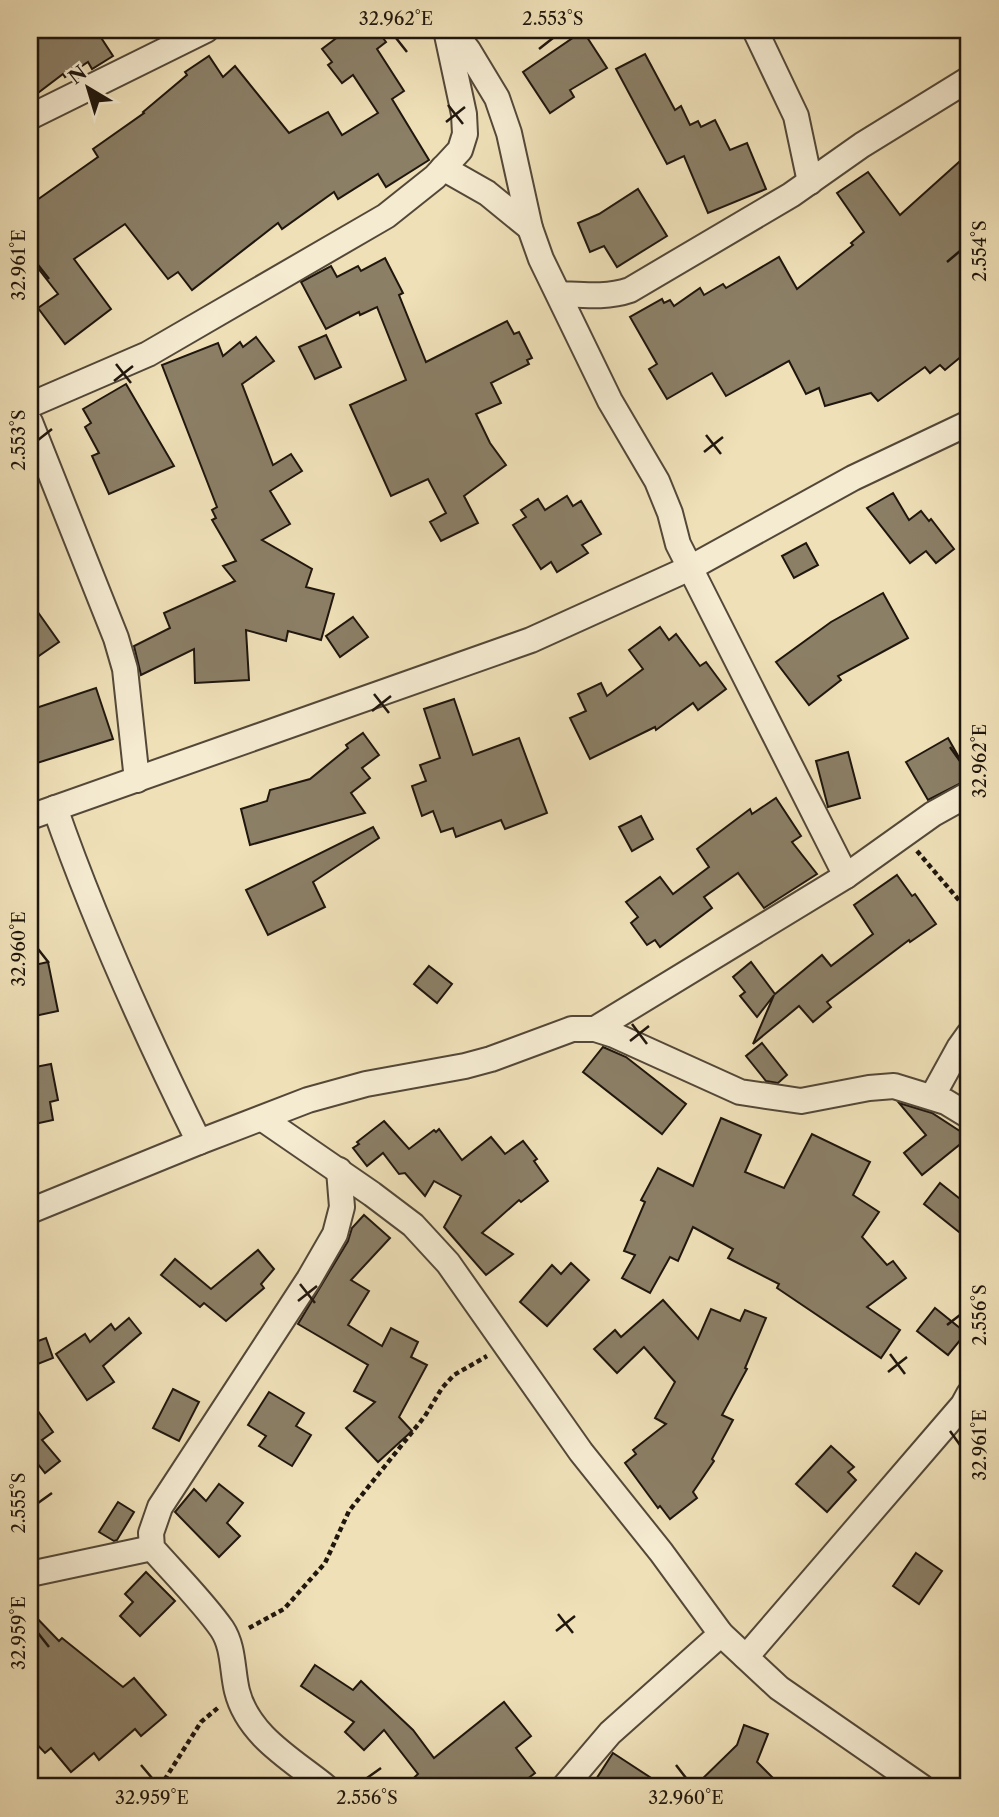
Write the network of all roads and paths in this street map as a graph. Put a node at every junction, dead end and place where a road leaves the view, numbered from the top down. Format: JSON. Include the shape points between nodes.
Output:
{"nodes":[{"id":1,"x":206,"y":30,"type":"edge"},
{"id":2,"x":446,"y":30,"type":"edge"},
{"id":3,"x":452,"y":30,"type":"edge"},
{"id":4,"x":755,"y":30,"type":"edge"},
{"id":5,"x":969,"y":79,"type":"edge"},
{"id":6,"x":30,"y":117,"type":"edge"},
{"id":7,"x":443,"y":168,"type":"junction"},
{"id":8,"x":810,"y":182,"type":"junction"},
{"id":9,"x":530,"y":228,"type":"junction"},
{"id":10,"x":559,"y":294,"type":"junction"},
{"id":11,"x":30,"y":405,"type":"edge"},
{"id":12,"x":30,"y":422,"type":"edge"},
{"id":13,"x":969,"y":423,"type":"edge"},
{"id":14,"x":690,"y":568,"type":"junction"},
{"id":15,"x":138,"y":780,"type":"junction"},
{"id":16,"x":969,"y":794,"type":"edge"},
{"id":17,"x":55,"y":808,"type":"junction"},
{"id":18,"x":30,"y":817,"type":"edge"},
{"id":19,"x":904,"y":835,"type":"junction"},
{"id":20,"x":846,"y":876,"type":"junction"},
{"id":21,"x":969,"y":912,"type":"edge"},
{"id":22,"x":595,"y":1029,"type":"junction"},
{"id":23,"x":969,"y":1034,"type":"edge"},
{"id":24,"x":932,"y":1097,"type":"junction"},
{"id":25,"x":969,"y":1116,"type":"edge"},
{"id":26,"x":262,"y":1119,"type":"junction"},
{"id":27,"x":199,"y":1142,"type":"junction"},
{"id":28,"x":339,"y":1170,"type":"junction"},
{"id":29,"x":30,"y":1211,"type":"edge"},
{"id":30,"x":506,"y":1345,"type":"junction"},
{"id":31,"x":969,"y":1394,"type":"edge"},
{"id":32,"x":152,"y":1548,"type":"junction"},
{"id":33,"x":30,"y":1574,"type":"edge"},
{"id":34,"x":721,"y":1634,"type":"junction"},
{"id":35,"x":226,"y":1638,"type":"junction"},
{"id":36,"x":746,"y":1657,"type":"junction"},
{"id":37,"x":237,"y":1693,"type":"junction"},
{"id":38,"x":918,"y":1786,"type":"edge"},
{"id":39,"x":160,"y":1787,"type":"edge"},
{"id":40,"x":326,"y":1787,"type":"edge"},
{"id":41,"x":564,"y":1787,"type":"edge"}],
"edges":[{"from":1,"to":6,"type":"street"},
{"from":2,"to":7,"type":"street","via":[[466,134],[460,150]]},
{"from":3,"to":9,"type":"street","via":[[498,98]]},
{"from":4,"to":8,"type":"street","via":[[796,116]]},
{"from":5,"to":8,"type":"street"},
{"from":7,"to":9,"type":"street","via":[[487,193]]},
{"from":7,"to":11,"type":"street","via":[[386,216],[149,354]]},
{"from":8,"to":10,"type":"street","via":[[630,290],[599,296]]},
{"from":9,"to":10,"type":"street"},
{"from":10,"to":14,"type":"street","via":[[610,401],[657,481]]},
{"from":12,"to":15,"type":"street","via":[[116,638],[125,669]]},
{"from":13,"to":14,"type":"street","via":[[853,478]]},
{"from":14,"to":15,"type":"street","via":[[531,640]]},
{"from":14,"to":20,"type":"street"},
{"from":15,"to":17,"type":"street"},
{"from":16,"to":19,"type":"street"},
{"from":17,"to":18,"type":"street"},
{"from":17,"to":27,"type":"street","via":[[82,886],[132,1003]]},
{"from":19,"to":20,"type":"street"},
{"from":19,"to":21,"type":"path"},
{"from":20,"to":22,"type":"street"},
{"from":22,"to":24,"type":"street","via":[[740,1092],[801,1101],[894,1086]]},
{"from":22,"to":26,"type":"street","via":[[572,1029],[465,1066],[366,1084]]},
{"from":23,"to":24,"type":"street"},
{"from":24,"to":25,"type":"street"},
{"from":26,"to":27,"type":"street"},
{"from":26,"to":28,"type":"street"},
{"from":27,"to":29,"type":"street"},
{"from":28,"to":30,"type":"street","via":[[413,1226],[447,1263]]},
{"from":28,"to":32,"type":"street","via":[[342,1208],[335,1234],[160,1507],[151,1533]]},
{"from":30,"to":34,"type":"street","via":[[581,1452]]},
{"from":30,"to":35,"type":"path","via":[[454,1375],[442,1388],[349,1511],[325,1563],[284,1609]]},
{"from":31,"to":36,"type":"street"},
{"from":32,"to":33,"type":"street"},
{"from":32,"to":35,"type":"street"},
{"from":34,"to":36,"type":"street"},
{"from":34,"to":41,"type":"street","via":[[610,1734]]},
{"from":35,"to":37,"type":"street"},
{"from":36,"to":38,"type":"street","via":[[779,1688]]},
{"from":37,"to":39,"type":"path","via":[[201,1722]]},
{"from":37,"to":40,"type":"street","via":[[270,1744]]}]}
